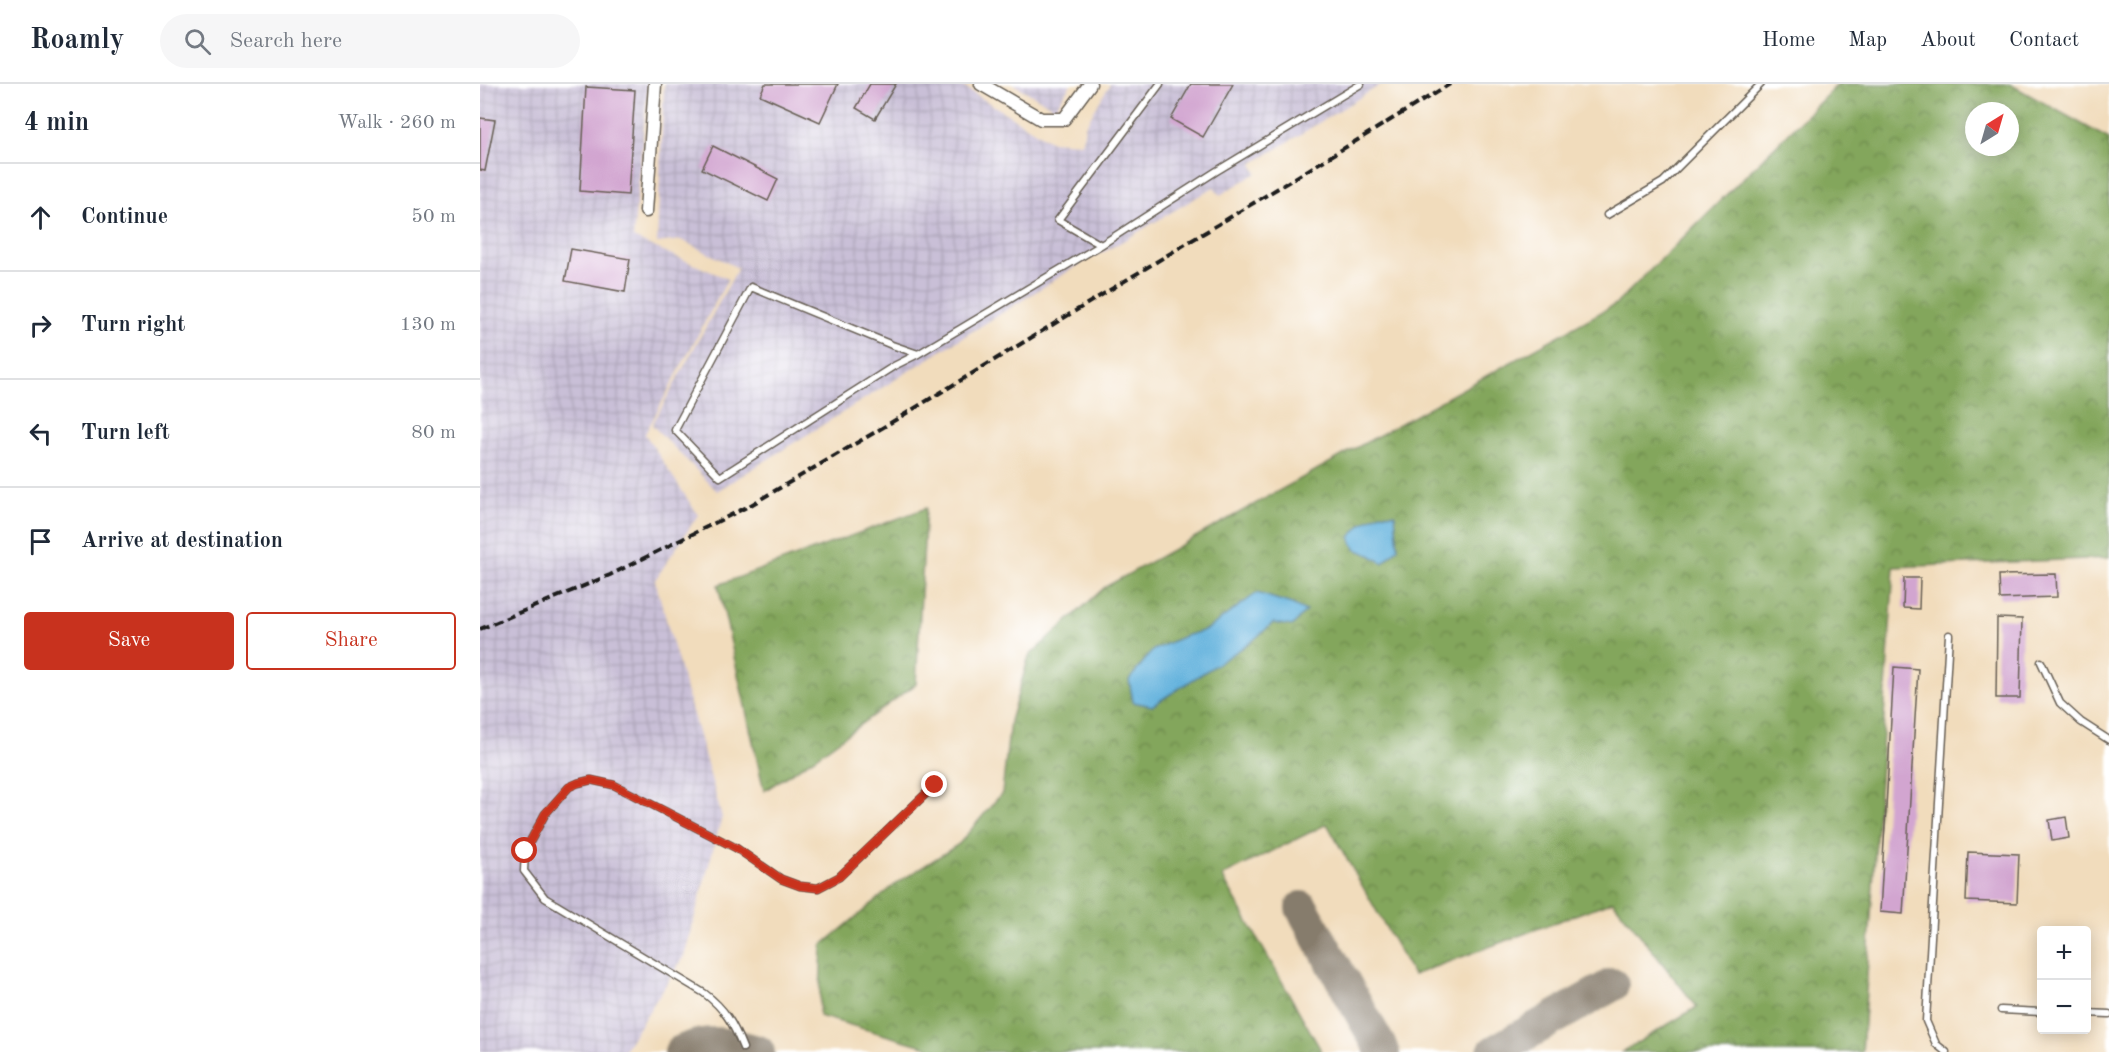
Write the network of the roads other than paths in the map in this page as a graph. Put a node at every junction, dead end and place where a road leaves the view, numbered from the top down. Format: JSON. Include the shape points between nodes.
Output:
{"nodes":[{"id":1,"x":656,"y":84,"type":"edge"},
{"id":2,"x":981,"y":84,"type":"edge"},
{"id":3,"x":1090,"y":84,"type":"edge"},
{"id":4,"x":1160,"y":84,"type":"edge"},
{"id":5,"x":1361,"y":84,"type":"edge"},
{"id":6,"x":1761,"y":84,"type":"edge"},
{"id":7,"x":646,"y":211,"type":"dead end"},
{"id":8,"x":1607,"y":215,"type":"dead end"},
{"id":9,"x":1101,"y":245,"type":"junction"},
{"id":10,"x":918,"y":354,"type":"junction"},
{"id":11,"x":1949,"y":635,"type":"dead end"},
{"id":12,"x":2041,"y":662,"type":"dead end"},
{"id":13,"x":2109,"y":740,"type":"edge"},
{"id":14,"x":935,"y":785,"type":"dead end"},
{"id":15,"x":2001,"y":1010,"type":"dead end"},
{"id":16,"x":2037,"y":1012,"type":"edge"},
{"id":17,"x":2091,"y":1013,"type":"edge"},
{"id":18,"x":2109,"y":1014,"type":"edge"},
{"id":19,"x":743,"y":1048,"type":"dead end"},
{"id":20,"x":1946,"y":1052,"type":"edge"}],
"edges":[{"from":1,"to":7,"type":"street"},
{"from":2,"to":3,"type":"street","via":[[1041,119],[1064,119]]},
{"from":4,"to":9,"type":"lane","via":[[1058,220]]},
{"from":5,"to":9,"type":"lane"},
{"from":6,"to":8,"type":"lane","via":[[1663,182]]},
{"from":9,"to":10,"type":"lane"},
{"from":10,"to":10,"type":"lane","via":[[720,477],[675,430],[751,287]]},
{"from":11,"to":20,"type":"lane","via":[[1926,1021],[1936,1044]]},
{"from":12,"to":13,"type":"lane","via":[[2060,703]]},
{"from":14,"to":19,"type":"lane","via":[[839,877],[818,888],[781,879],[736,848],[614,785],[591,780],[578,783],[569,787],[545,814],[525,851],[524,871],[545,898],[719,1005]]},
{"from":15,"to":16,"type":"lane"},
{"from":17,"to":18,"type":"lane"}]}
